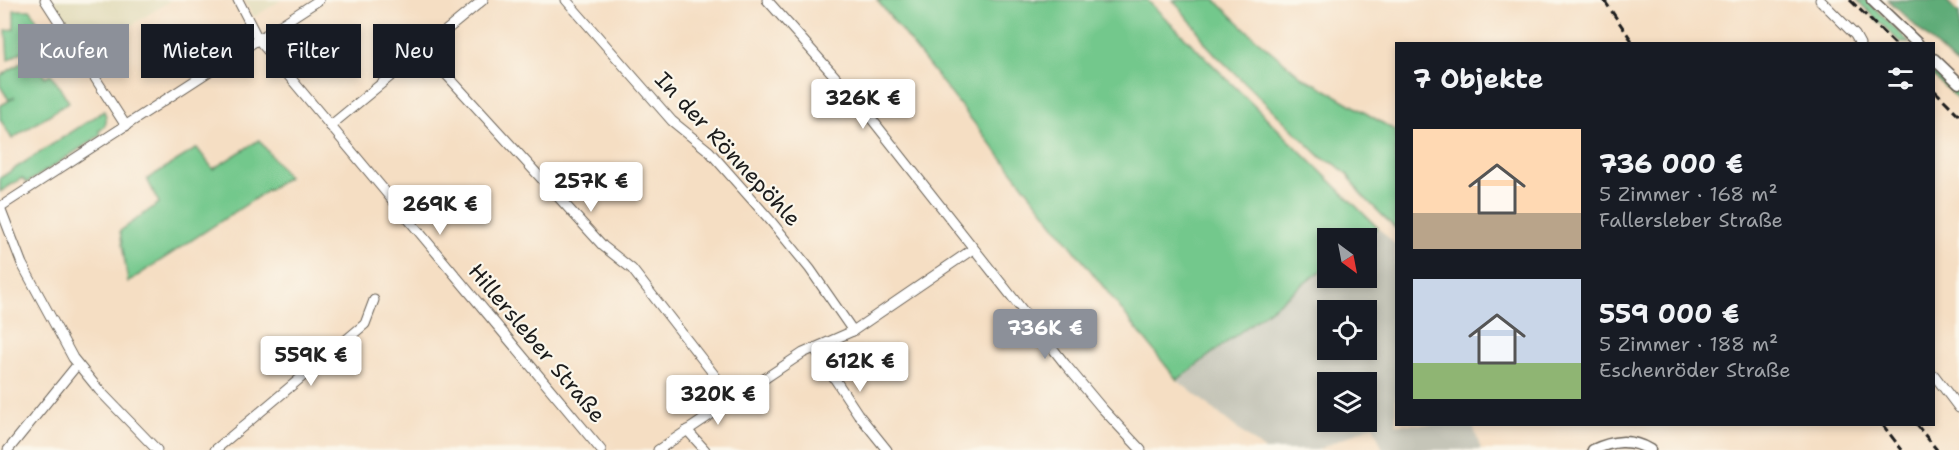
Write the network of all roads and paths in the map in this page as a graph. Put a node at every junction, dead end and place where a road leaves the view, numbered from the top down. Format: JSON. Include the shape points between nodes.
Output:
{"nodes":[{"id":1,"x":45,"y":0,"type":"edge"},
{"id":2,"x":238,"y":0,"type":"edge"},
{"id":3,"x":319,"y":0,"type":"edge"},
{"id":4,"x":483,"y":0,"type":"edge"},
{"id":5,"x":566,"y":0,"type":"edge"},
{"id":6,"x":766,"y":0,"type":"edge"},
{"id":7,"x":1820,"y":0,"type":"edge"},
{"id":8,"x":1872,"y":0,"type":"edge"},
{"id":9,"x":454,"y":24,"type":"edge"},
{"id":10,"x":258,"y":39,"type":"junction"},
{"id":11,"x":1859,"y":42,"type":"edge"},
{"id":12,"x":1916,"y":42,"type":"edge"},
{"id":13,"x":1935,"y":60,"type":"edge"},
{"id":14,"x":388,"y":78,"type":"edge"},
{"id":15,"x":449,"y":78,"type":"edge"},
{"id":16,"x":1959,"y":83,"type":"edge"},
{"id":17,"x":126,"y":126,"type":"junction"},
{"id":18,"x":330,"y":126,"type":"junction"},
{"id":19,"x":0,"y":207,"type":"edge"},
{"id":20,"x":973,"y":249,"type":"junction"},
{"id":21,"x":374,"y":300,"type":"dead end"},
{"id":22,"x":854,"y":331,"type":"junction"},
{"id":23,"x":814,"y":349,"type":"junction"},
{"id":24,"x":77,"y":365,"type":"junction"},
{"id":25,"x":1935,"y":376,"type":"edge"},
{"id":26,"x":733,"y":399,"type":"junction"},
{"id":27,"x":1959,"y":408,"type":"edge"},
{"id":28,"x":687,"y":430,"type":"junction"},
{"id":29,"x":8,"y":450,"type":"edge"},
{"id":30,"x":157,"y":450,"type":"edge"},
{"id":31,"x":215,"y":450,"type":"edge"},
{"id":32,"x":601,"y":450,"type":"edge"},
{"id":33,"x":658,"y":450,"type":"edge"},
{"id":34,"x":705,"y":450,"type":"edge"},
{"id":35,"x":887,"y":450,"type":"edge"},
{"id":36,"x":1141,"y":450,"type":"edge"},
{"id":37,"x":1593,"y":450,"type":"edge"},
{"id":38,"x":1650,"y":450,"type":"edge"}],
"edges":[{"from":1,"to":17,"type":"street"},
{"from":2,"to":10,"type":"street","name":"Hillersleber Straße"},
{"from":3,"to":10,"type":"street"},
{"from":4,"to":9,"type":"street"},
{"from":5,"to":22,"type":"street","name":"In der Rönnepöhle","via":[[672,121],[709,151],[770,220]]},
{"from":6,"to":20,"type":"street","via":[[862,108]]},
{"from":7,"to":11,"type":"street"},
{"from":8,"to":12,"type":"street"},
{"from":10,"to":17,"type":"street"},
{"from":10,"to":18,"type":"street","name":"Hillersleber Straße"},
{"from":13,"to":16,"type":"street"},
{"from":14,"to":18,"type":"street"},
{"from":15,"to":26,"type":"street","via":[[603,246],[632,269]]},
{"from":17,"to":19,"type":"street"},
{"from":18,"to":32,"type":"street","name":"Hillersleber Straße"},
{"from":19,"to":24,"type":"street","via":[[29,278]]},
{"from":20,"to":22,"type":"street"},
{"from":20,"to":36,"type":"street","via":[[1065,364]]},
{"from":21,"to":31,"type":"street","via":[[365,324]]},
{"from":22,"to":23,"type":"street"},
{"from":23,"to":26,"type":"street"},
{"from":23,"to":35,"type":"street"},
{"from":24,"to":29,"type":"street"},
{"from":24,"to":30,"type":"street"},
{"from":25,"to":27,"type":"street"},
{"from":26,"to":28,"type":"street"},
{"from":28,"to":33,"type":"street"},
{"from":28,"to":34,"type":"street"},
{"from":37,"to":38,"type":"street","via":[[1609,443],[1626,442]]}]}
